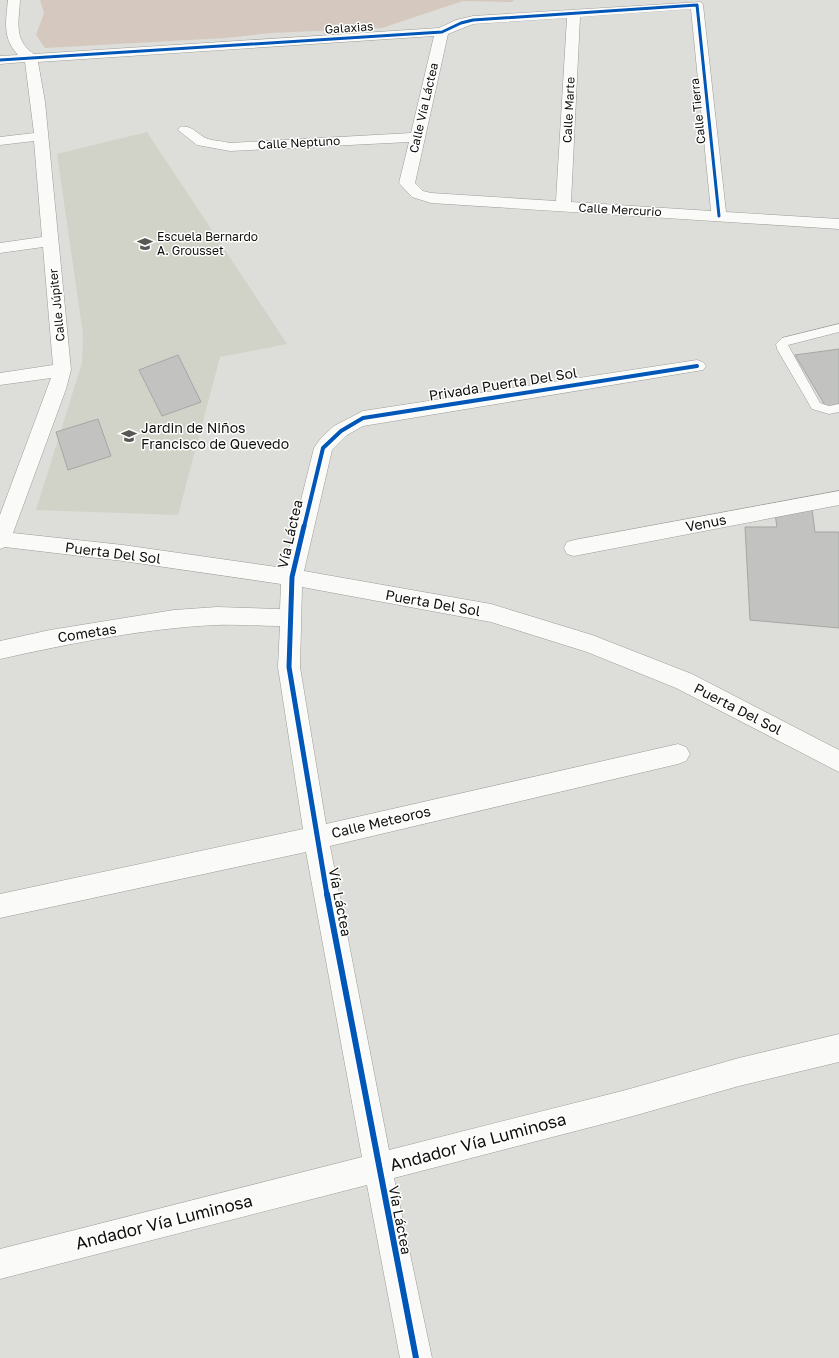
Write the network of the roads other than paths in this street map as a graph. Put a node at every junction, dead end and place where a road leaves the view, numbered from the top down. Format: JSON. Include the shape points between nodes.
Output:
{"nodes":[{"id":1,"x":14,"y":0,"type":"edge"},
{"id":2,"x":696,"y":5,"type":"joint"},
{"id":3,"x":574,"y":13,"type":"junction"},
{"id":4,"x":442,"y":32,"type":"junction"},
{"id":5,"x":31,"y":58,"type":"junction"},
{"id":6,"x":0,"y":60,"type":"edge"},
{"id":7,"x":185,"y":130,"type":"dead end"},
{"id":8,"x":41,"y":136,"type":"junction"},
{"id":9,"x":418,"y":137,"type":"junction"},
{"id":10,"x":0,"y":141,"type":"edge"},
{"id":11,"x":407,"y":183,"type":"joint"},
{"id":12,"x":563,"y":207,"type":"junction"},
{"id":13,"x":719,"y":216,"type":"junction"},
{"id":14,"x":839,"y":224,"type":"edge"},
{"id":15,"x":50,"y":241,"type":"junction"},
{"id":16,"x":0,"y":248,"type":"edge"},
{"id":17,"x":839,"y":328,"type":"edge"},
{"id":18,"x":697,"y":366,"type":"dead end"},
{"id":19,"x":62,"y":370,"type":"junction"},
{"id":20,"x":0,"y":379,"type":"edge"},
{"id":21,"x":839,"y":408,"type":"edge"},
{"id":22,"x":323,"y":448,"type":"joint"},
{"id":23,"x":839,"y":498,"type":"edge"},
{"id":24,"x":0,"y":540,"type":"edge"},
{"id":25,"x":574,"y":548,"type":"dead end"},
{"id":26,"x":292,"y":577,"type":"junction"},
{"id":27,"x":291,"y":618,"type":"junction"},
{"id":28,"x":0,"y":650,"type":"edge"},
{"id":29,"x":678,"y":754,"type":"dead end"},
{"id":30,"x":839,"y":762,"type":"edge"},
{"id":31,"x":316,"y":838,"type":"junction"},
{"id":32,"x":0,"y":906,"type":"edge"},
{"id":33,"x":839,"y":1048,"type":"edge"},
{"id":34,"x":378,"y":1168,"type":"junction"},
{"id":35,"x":0,"y":1264,"type":"edge"},
{"id":36,"x":416,"y":1358,"type":"edge"}],
"edges":[{"from":1,"to":5,"type":"street","via":[[14,44],[20,52]]},
{"from":2,"to":3,"type":"street","name":"Galaxias"},
{"from":2,"to":13,"type":"street","name":"Calle Tierra"},
{"from":3,"to":4,"type":"street","name":"Galaxias","via":[[473,20]]},
{"from":3,"to":12,"type":"street","name":"Calle Marte"},
{"from":4,"to":5,"type":"street","name":"Galaxias"},
{"from":4,"to":9,"type":"street","name":"Calle Vía Láctea"},
{"from":5,"to":6,"type":"street","name":"Galaxias"},
{"from":5,"to":8,"type":"street","name":"Calle Júpiter"},
{"from":7,"to":9,"type":"street","name":"Calle Neptuno","via":[[202,142],[230,147]]},
{"from":8,"to":10,"type":"street"},
{"from":8,"to":15,"type":"street","name":"Calle Júpiter"},
{"from":9,"to":11,"type":"street","name":"Calle Vía Láctea"},
{"from":11,"to":12,"type":"street","name":"Calle Mercurio","via":[[414,193],[431,198]]},
{"from":12,"to":13,"type":"street","name":"Calle Mercurio"},
{"from":13,"to":14,"type":"street","name":"Calle Mercurio"},
{"from":15,"to":16,"type":"street"},
{"from":15,"to":19,"type":"street","name":"Calle Júpiter"},
{"from":17,"to":21,"type":"lane","via":[[782,344],[816,406],[829,410]]},
{"from":18,"to":22,"type":"street","name":"Privada Puerta Del Sol","via":[[363,418],[332,436]]},
{"from":19,"to":20,"type":"street"},
{"from":19,"to":24,"type":"street","name":"Calle Júpiter"},
{"from":22,"to":26,"type":"street","name":"Vía Láctea"},
{"from":23,"to":25,"type":"street","name":"Venus"},
{"from":24,"to":26,"type":"street","name":"Puerta Del Sol","via":[[123,553]]},
{"from":26,"to":27,"type":"street","name":"Vía Láctea"},
{"from":26,"to":30,"type":"street","name":"Puerta Del Sol","via":[[491,613],[592,644],[684,681]]},
{"from":27,"to":28,"type":"street","name":"Cometas","via":[[217,616],[174,619],[50,639]]},
{"from":27,"to":31,"type":"street","name":"Vía Láctea","via":[[289,667]]},
{"from":29,"to":31,"type":"street","name":"Calle Meteoros"},
{"from":31,"to":32,"type":"street","name":"Calle Meteoros"},
{"from":31,"to":34,"type":"street","name":"Vía Láctea"},
{"from":33,"to":34,"type":"street","name":"Andador Vía Luminosa"},
{"from":34,"to":35,"type":"street","name":"Andador Vía Luminosa"},
{"from":34,"to":36,"type":"street","name":"Vía Láctea"}]}
